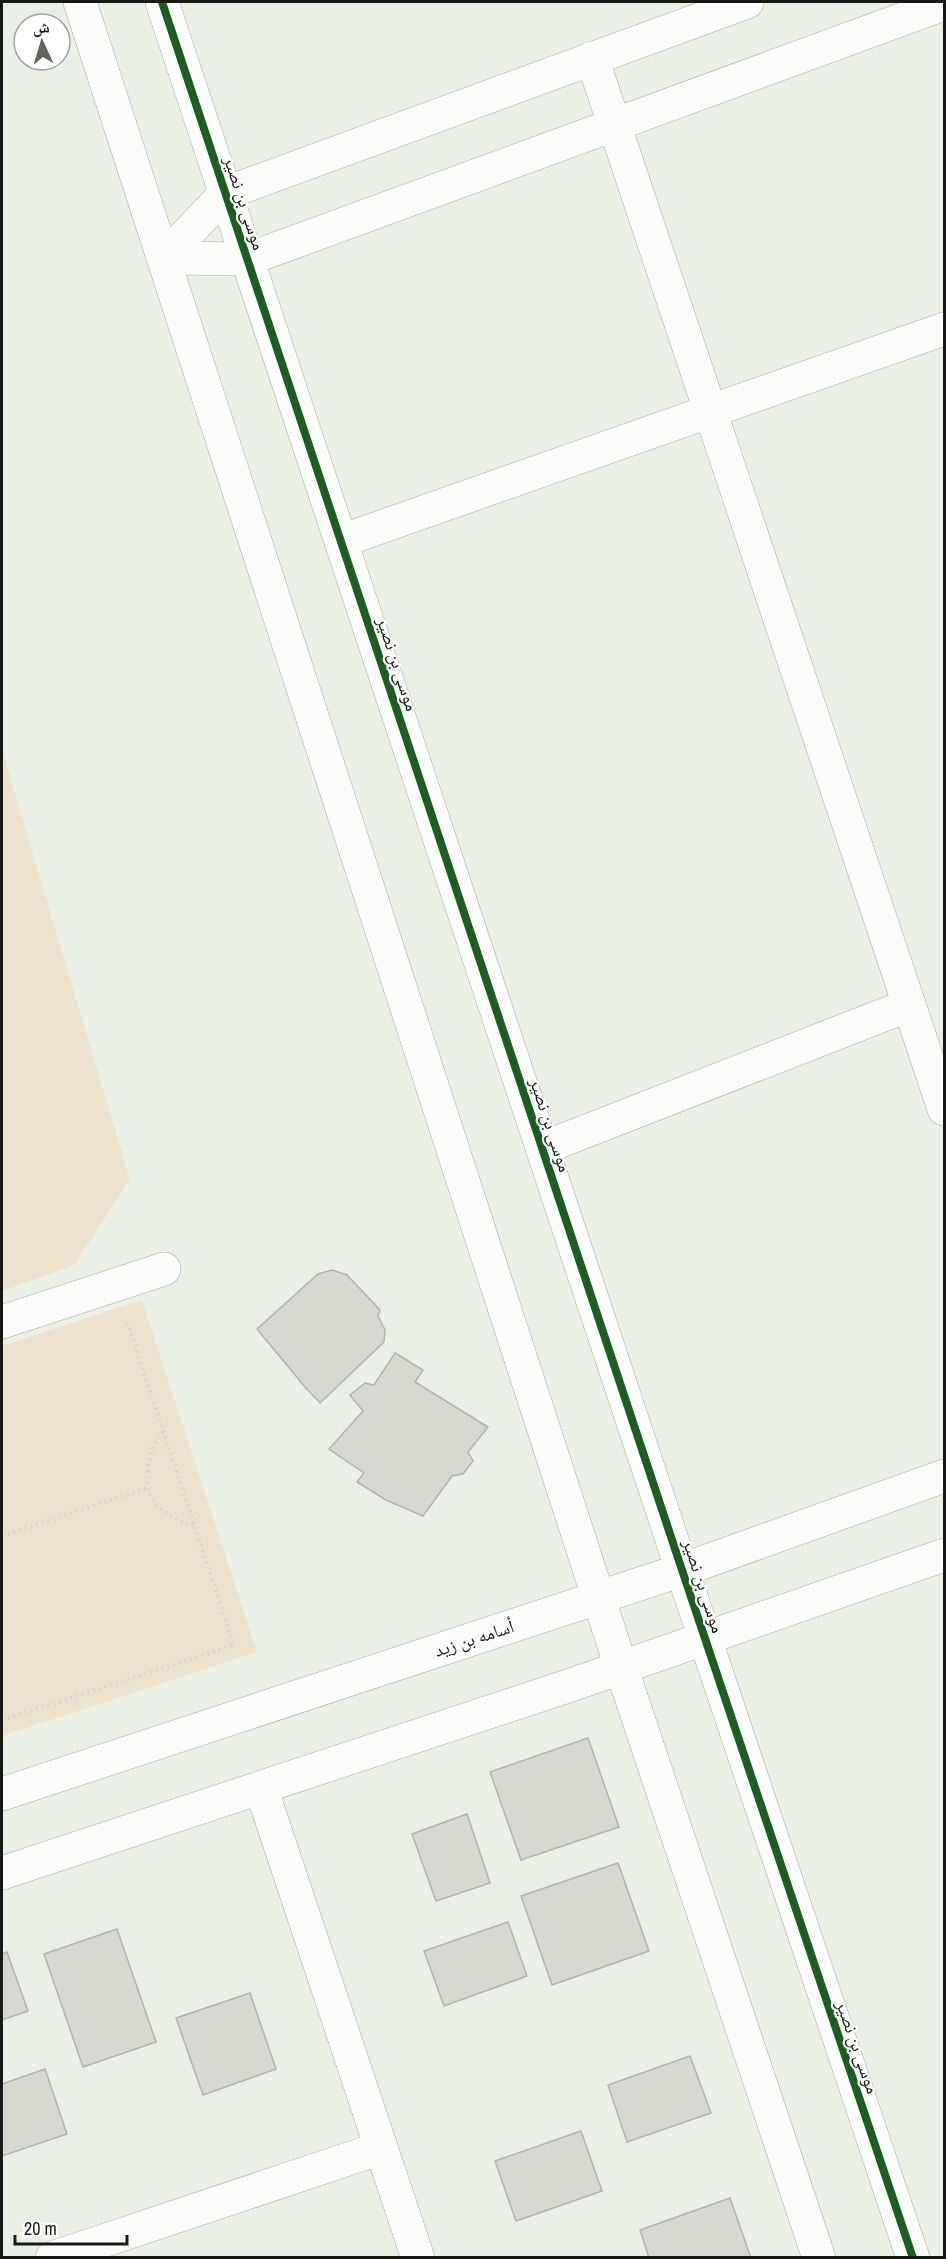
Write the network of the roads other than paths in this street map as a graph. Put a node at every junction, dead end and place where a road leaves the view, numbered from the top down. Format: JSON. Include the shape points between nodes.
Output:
{"nodes":[{"id":1,"x":80,"y":2,"type":"edge"},
{"id":2,"x":162,"y":2,"type":"edge"},
{"id":3,"x":747,"y":2,"type":"edge"},
{"id":4,"x":945,"y":4,"type":"edge"},
{"id":5,"x":592,"y":58,"type":"junction"},
{"id":6,"x":614,"y":125,"type":"junction"},
{"id":7,"x":226,"y":193,"type":"junction"},
{"id":8,"x":164,"y":258,"type":"junction"},
{"id":9,"x":248,"y":259,"type":"junction"},
{"id":10,"x":945,"y":329,"type":"edge"},
{"id":11,"x":710,"y":411,"type":"junction"},
{"id":12,"x":341,"y":541,"type":"junction"},
{"id":13,"x":909,"y":1005,"type":"junction"},
{"id":14,"x":936,"y":1054,"type":"edge"},
{"id":15,"x":945,"y":1109,"type":"edge"},
{"id":16,"x":543,"y":1148,"type":"junction"},
{"id":17,"x":164,"y":1269,"type":"dead end"},
{"id":18,"x":2,"y":1322,"type":"edge"},
{"id":19,"x":945,"y":1476,"type":"edge"},
{"id":20,"x":945,"y":1555,"type":"edge"},
{"id":21,"x":682,"y":1570,"type":"junction"},
{"id":22,"x":599,"y":1597,"type":"junction"},
{"id":23,"x":705,"y":1638,"type":"junction"},
{"id":24,"x":621,"y":1667,"type":"junction"},
{"id":25,"x":261,"y":1788,"type":"junction"},
{"id":26,"x":2,"y":1794,"type":"edge"},
{"id":27,"x":2,"y":1873,"type":"edge"},
{"id":28,"x":381,"y":2148,"type":"junction"},
{"id":29,"x":52,"y":2258,"type":"edge"},
{"id":30,"x":418,"y":2258,"type":"edge"},
{"id":31,"x":819,"y":2258,"type":"edge"},
{"id":32,"x":913,"y":2258,"type":"edge"}],
"edges":[{"from":1,"to":8,"type":"street"},
{"from":2,"to":7,"type":"street","name":"موسى بن نصير"},
{"from":3,"to":5,"type":"street"},
{"from":4,"to":6,"type":"street"},
{"from":5,"to":6,"type":"street"},
{"from":5,"to":7,"type":"street"},
{"from":6,"to":9,"type":"street"},
{"from":6,"to":11,"type":"street"},
{"from":7,"to":8,"type":"street"},
{"from":7,"to":9,"type":"street","name":"موسى بن نصير"},
{"from":8,"to":9,"type":"street"},
{"from":8,"to":22,"type":"street"},
{"from":9,"to":12,"type":"street","name":"موسى بن نصير"},
{"from":10,"to":11,"type":"street"},
{"from":11,"to":12,"type":"street"},
{"from":11,"to":13,"type":"street"},
{"from":12,"to":16,"type":"street","name":"موسى بن نصير"},
{"from":13,"to":14,"type":"street"},
{"from":13,"to":16,"type":"street"},
{"from":14,"to":15,"type":"street"},
{"from":16,"to":21,"type":"street","name":"موسى بن نصير"},
{"from":17,"to":18,"type":"street"},
{"from":19,"to":21,"type":"street","name":"أسامه بن زيد"},
{"from":20,"to":23,"type":"street"},
{"from":21,"to":22,"type":"street","name":"أسامه بن زيد"},
{"from":21,"to":23,"type":"street","name":"موسى بن نصير"},
{"from":22,"to":24,"type":"street"},
{"from":22,"to":26,"type":"street","name":"أسامه بن زيد"},
{"from":23,"to":24,"type":"street"},
{"from":23,"to":32,"type":"street","name":"موسى بن نصير"},
{"from":24,"to":25,"type":"street"},
{"from":24,"to":31,"type":"street"},
{"from":25,"to":27,"type":"street"},
{"from":25,"to":28,"type":"street"},
{"from":28,"to":29,"type":"street"},
{"from":28,"to":30,"type":"street"}]}
